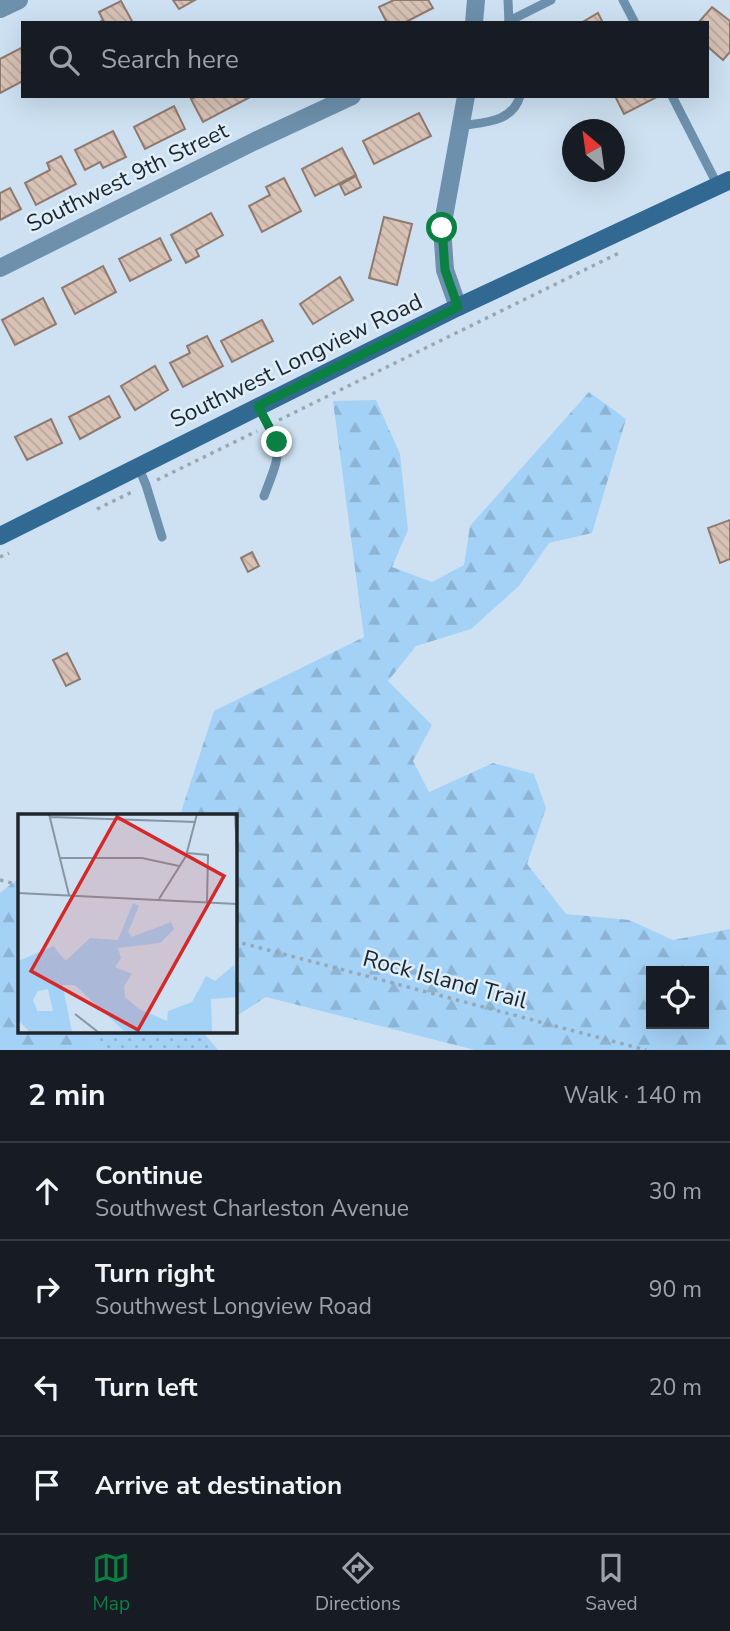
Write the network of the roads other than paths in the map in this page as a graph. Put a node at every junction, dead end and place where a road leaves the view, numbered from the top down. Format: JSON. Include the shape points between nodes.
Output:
{"nodes":[{"id":1,"x":19,"y":0,"type":"edge"},
{"id":2,"x":476,"y":0,"type":"edge"},
{"id":3,"x":508,"y":0,"type":"edge"},
{"id":4,"x":551,"y":0,"type":"edge"},
{"id":5,"x":623,"y":0,"type":"edge"},
{"id":6,"x":0,"y":9,"type":"edge"},
{"id":7,"x":474,"y":21,"type":"edge"},
{"id":8,"x":509,"y":21,"type":"edge"},
{"id":9,"x":511,"y":21,"type":"edge"},
{"id":10,"x":634,"y":21,"type":"edge"},
{"id":11,"x":348,"y":98,"type":"edge"},
{"id":12,"x":466,"y":98,"type":"edge"},
{"id":13,"x":519,"y":98,"type":"edge"},
{"id":14,"x":673,"y":98,"type":"edge"},
{"id":15,"x":460,"y":126,"type":"junction"},
{"id":16,"x":724,"y":183,"type":"edge"},
{"id":17,"x":0,"y":268,"type":"edge"},
{"id":18,"x":458,"y":307,"type":"junction"},
{"id":19,"x":258,"y":406,"type":"junction"},
{"id":20,"x":138,"y":466,"type":"junction"},
{"id":21,"x":264,"y":496,"type":"dead end"},
{"id":22,"x":0,"y":536,"type":"edge"},
{"id":23,"x":162,"y":537,"type":"dead end"}],
"edges":[{"from":1,"to":6,"type":"street"},
{"from":2,"to":7,"type":"street"},
{"from":3,"to":8,"type":"lane"},
{"from":4,"to":9,"type":"lane"},
{"from":5,"to":10,"type":"lane"},
{"from":11,"to":17,"type":"street","name":"Southwest 9th Street"},
{"from":12,"to":15,"type":"street"},
{"from":13,"to":15,"type":"lane","via":[[509,115]]},
{"from":14,"to":16,"type":"lane"},
{"from":15,"to":18,"type":"street","via":[[442,228],[445,270]]},
{"from":16,"to":18,"type":"street","name":"Southwest Longview Road"},
{"from":18,"to":19,"type":"street","name":"Southwest Longview Road"},
{"from":19,"to":20,"type":"street","name":"Southwest Longview Road"},
{"from":19,"to":21,"type":"lane","via":[[277,442],[279,456]]},
{"from":20,"to":22,"type":"street","name":"Southwest Longview Road"},
{"from":20,"to":23,"type":"lane"}]}
